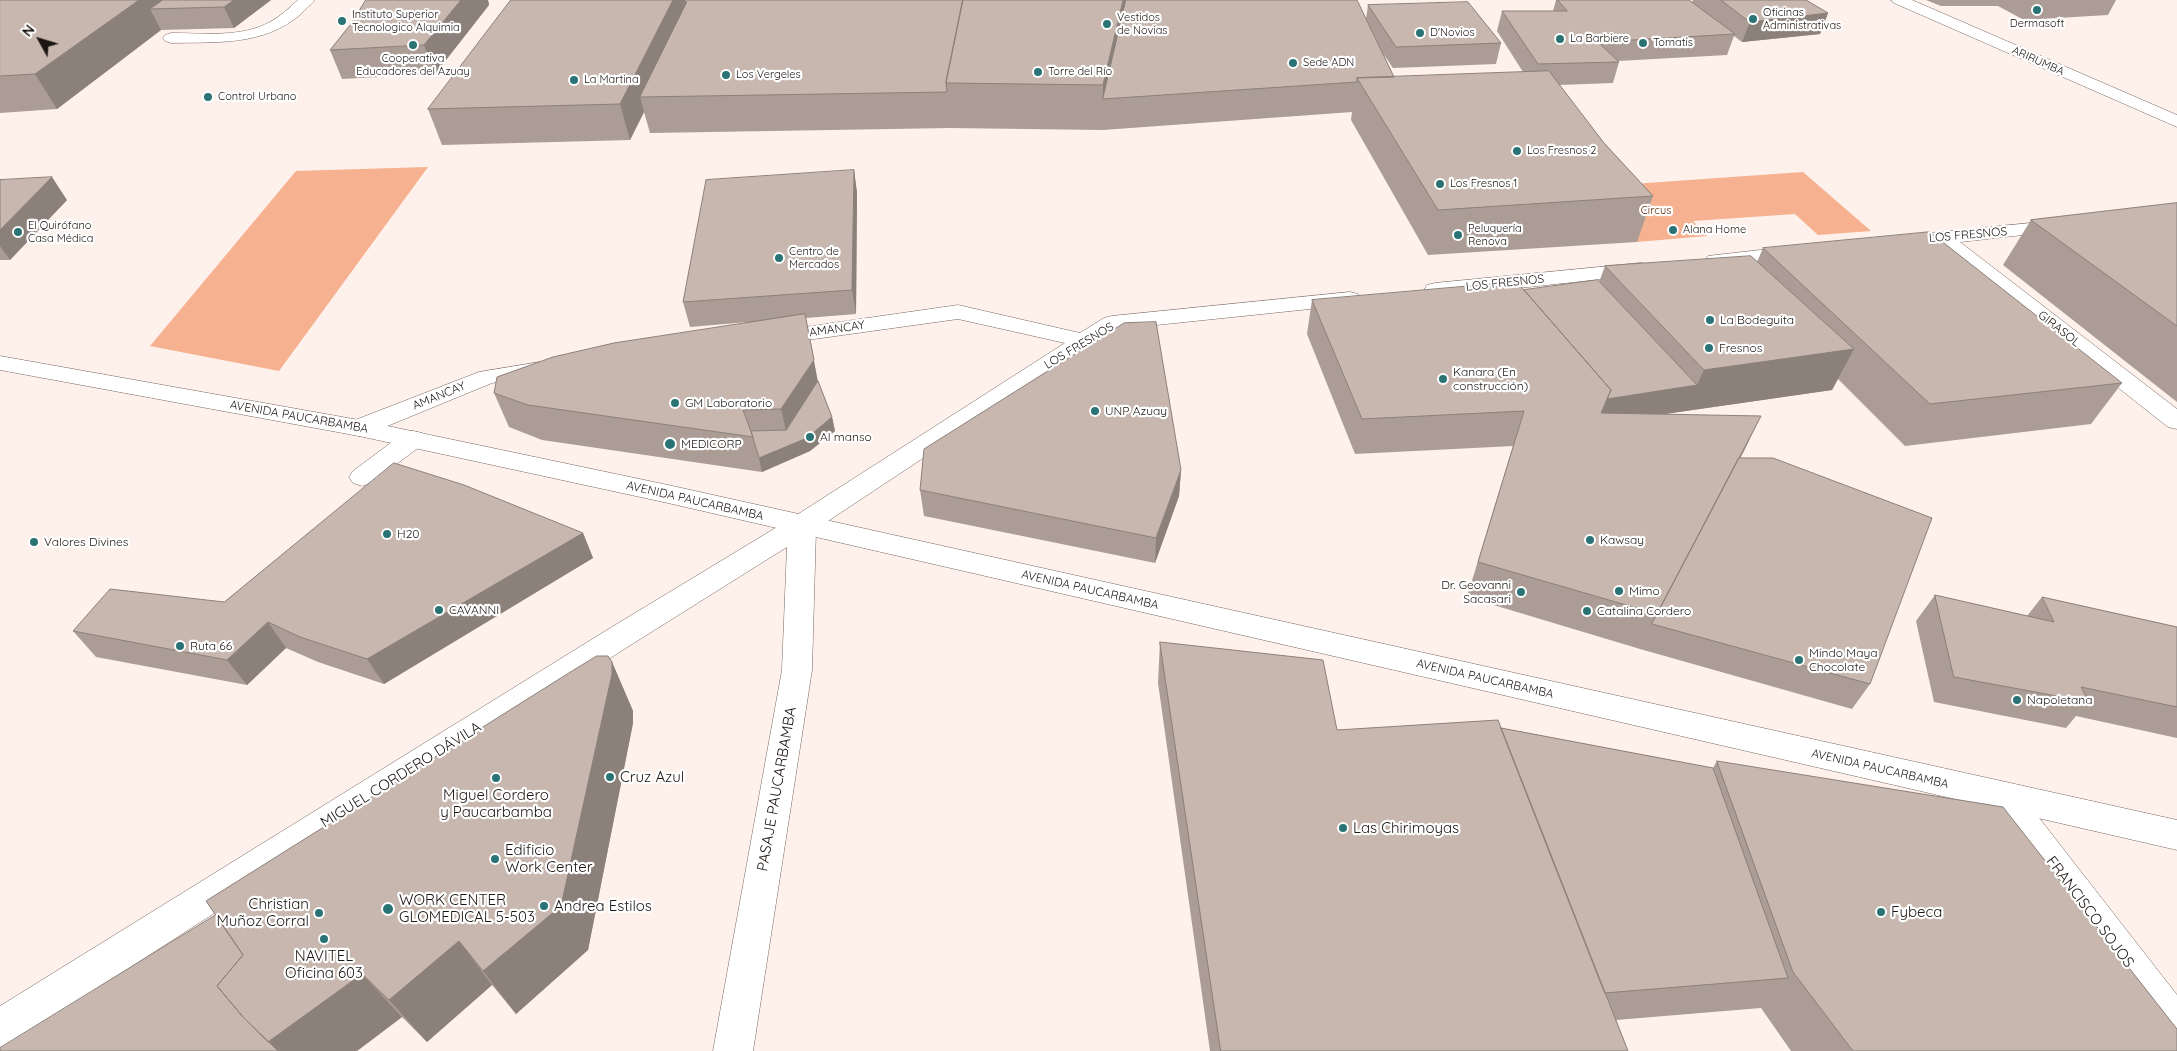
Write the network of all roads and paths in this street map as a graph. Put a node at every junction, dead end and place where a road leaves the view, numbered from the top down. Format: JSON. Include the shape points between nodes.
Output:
{"nodes":[{"id":1,"x":308,"y":0,"type":"edge"},
{"id":2,"x":1899,"y":0,"type":"edge"},
{"id":3,"x":171,"y":38,"type":"dead end"},
{"id":4,"x":2177,"y":122,"type":"edge"},
{"id":5,"x":2078,"y":225,"type":"edge"},
{"id":6,"x":1940,"y":238,"type":"junction"},
{"id":7,"x":1881,"y":244,"type":"edge"},
{"id":8,"x":1822,"y":250,"type":"edge"},
{"id":9,"x":1694,"y":263,"type":"edge"},
{"id":10,"x":1664,"y":266,"type":"edge"},
{"id":11,"x":1418,"y":292,"type":"edge"},
{"id":12,"x":1369,"y":297,"type":"edge"},
{"id":13,"x":752,"y":340,"type":"edge"},
{"id":14,"x":1084,"y":341,"type":"junction"},
{"id":15,"x":0,"y":363,"type":"edge"},
{"id":16,"x":565,"y":366,"type":"edge"},
{"id":17,"x":2177,"y":421,"type":"edge"},
{"id":18,"x":359,"y":428,"type":"junction"},
{"id":19,"x":414,"y":439,"type":"junction"},
{"id":20,"x":362,"y":477,"type":"dead end"},
{"id":21,"x":802,"y":525,"type":"junction"},
{"id":22,"x":2003,"y":797,"type":"junction"},
{"id":23,"x":2177,"y":835,"type":"edge"},
{"id":24,"x":2177,"y":1027,"type":"edge"},
{"id":25,"x":0,"y":1028,"type":"edge"},
{"id":26,"x":733,"y":1051,"type":"edge"}],
"edges":[{"from":1,"to":3,"type":"street","via":[[272,27],[254,34]]},
{"from":2,"to":4,"type":"street","name":"ARIRUMBA"},
{"from":5,"to":6,"type":"street","name":"LOS FRESNOS"},
{"from":6,"to":7,"type":"street","name":"LOS FRESNOS"},
{"from":6,"to":17,"type":"street","name":"GIRASOL"},
{"from":8,"to":9,"type":"street"},
{"from":10,"to":11,"type":"street","name":"LOS FRESNOS"},
{"from":12,"to":14,"type":"street","name":"LOS FRESNOS","via":[[1112,323]]},
{"from":13,"to":14,"type":"street","name":"AMANCAY","via":[[958,312]]},
{"from":14,"to":21,"type":"street","name":"LOS FRESNOS"},
{"from":15,"to":18,"type":"street","name":"AVENIDA PAUCARBAMBA"},
{"from":16,"to":18,"type":"street","name":"AMANCAY","via":[[487,377]]},
{"from":18,"to":19,"type":"street","name":"AVENIDA PAUCARBAMBA"},
{"from":19,"to":20,"type":"street"},
{"from":19,"to":21,"type":"street","name":"AVENIDA PAUCARBAMBA"},
{"from":21,"to":22,"type":"street","name":"AVENIDA PAUCARBAMBA"},
{"from":21,"to":25,"type":"street","name":"MIGUEL CORDERO DÁVILA"},
{"from":21,"to":26,"type":"street","name":"PASAJE PAUCARBAMBA","via":[[797,670]]},
{"from":22,"to":23,"type":"street","name":"AVENIDA PAUCARBAMBA"},
{"from":22,"to":24,"type":"street","name":"FRANCISCO SOJOS"}]}
